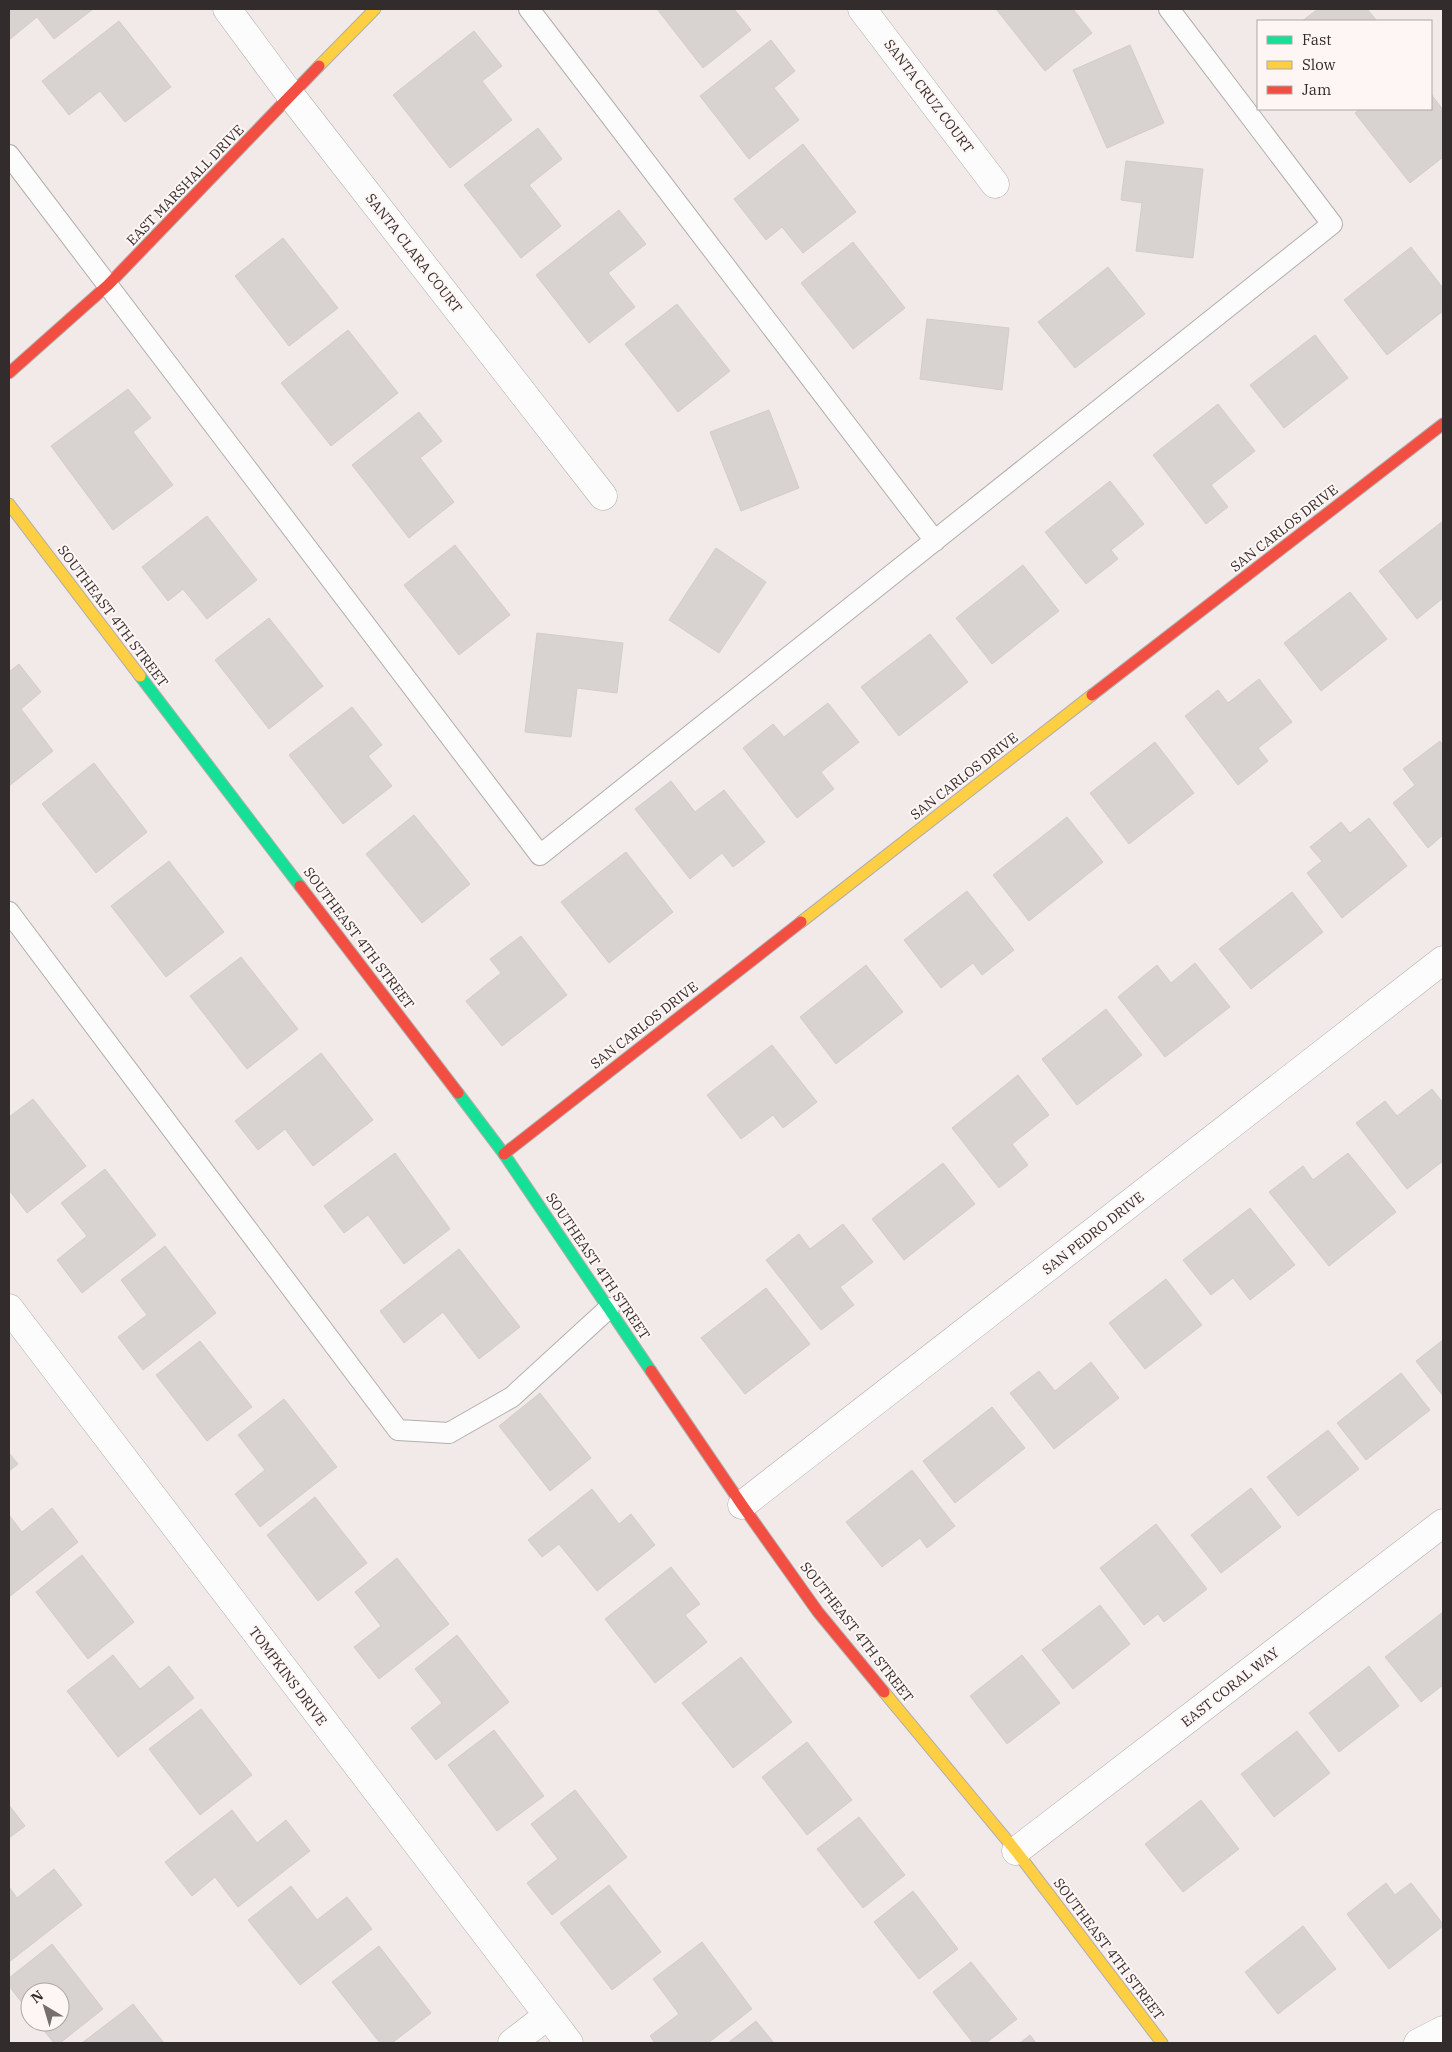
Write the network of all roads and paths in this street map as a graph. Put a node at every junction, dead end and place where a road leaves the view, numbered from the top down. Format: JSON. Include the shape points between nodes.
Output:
{"nodes":[{"id":1,"x":227,"y":9,"type":"edge"},
{"id":2,"x":375,"y":9,"type":"edge"},
{"id":3,"x":529,"y":9,"type":"edge"},
{"id":4,"x":862,"y":9,"type":"edge"},
{"id":5,"x":1169,"y":9,"type":"edge"},
{"id":6,"x":292,"y":96,"type":"junction"},
{"id":7,"x":9,"y":155,"type":"edge"},
{"id":8,"x":995,"y":184,"type":"dead end"},
{"id":9,"x":108,"y":285,"type":"junction"},
{"id":10,"x":9,"y":373,"type":"edge"},
{"id":11,"x":1443,"y":424,"type":"edge"},
{"id":12,"x":603,"y":496,"type":"dead end"},
{"id":13,"x":9,"y":504,"type":"edge"},
{"id":14,"x":935,"y":541,"type":"junction"},
{"id":15,"x":9,"y":912,"type":"edge"},
{"id":16,"x":1443,"y":960,"type":"edge"},
{"id":17,"x":504,"y":1154,"type":"junction"},
{"id":18,"x":9,"y":1308,"type":"edge"},
{"id":19,"x":609,"y":1308,"type":"junction"},
{"id":20,"x":742,"y":1505,"type":"junction"},
{"id":21,"x":1443,"y":1523,"type":"edge"},
{"id":22,"x":1016,"y":1851,"type":"junction"},
{"id":23,"x":547,"y":2016,"type":"junction"},
{"id":24,"x":1443,"y":2030,"type":"edge"},
{"id":25,"x":512,"y":2043,"type":"edge"},
{"id":26,"x":569,"y":2043,"type":"edge"},
{"id":27,"x":1162,"y":2043,"type":"edge"},
{"id":28,"x":1418,"y":2043,"type":"edge"}],
"edges":[{"from":1,"to":6,"type":"street","name":"SANTA CLARA COURT"},
{"from":2,"to":6,"type":"street","name":"EAST MARSHALL DRIVE"},
{"from":3,"to":14,"type":"lane"},
{"from":4,"to":8,"type":"street","name":"SANTA CRUZ COURT"},
{"from":5,"to":14,"type":"lane","via":[[1332,224]]},
{"from":6,"to":9,"type":"street","name":"EAST MARSHALL DRIVE"},
{"from":6,"to":12,"type":"street","name":"SANTA CLARA COURT"},
{"from":7,"to":9,"type":"lane"},
{"from":9,"to":10,"type":"street","name":"EAST MARSHALL DRIVE"},
{"from":9,"to":14,"type":"lane","via":[[540,855]]},
{"from":11,"to":17,"type":"street","name":"SAN CARLOS DRIVE"},
{"from":13,"to":17,"type":"street","name":"SOUTHEAST 4TH STREET"},
{"from":15,"to":19,"type":"lane","via":[[398,1430],[449,1433],[512,1397]]},
{"from":16,"to":20,"type":"street","name":"SAN PEDRO DRIVE"},
{"from":17,"to":19,"type":"street","name":"SOUTHEAST 4TH STREET"},
{"from":18,"to":23,"type":"street","name":"TOMPKINS DRIVE"},
{"from":19,"to":20,"type":"street","name":"SOUTHEAST 4TH STREET"},
{"from":20,"to":22,"type":"street","name":"SOUTHEAST 4TH STREET","via":[[818,1612]]},
{"from":21,"to":22,"type":"street","name":"EAST CORAL WAY"},
{"from":22,"to":27,"type":"street","name":"SOUTHEAST 4TH STREET"},
{"from":23,"to":25,"type":"street"},
{"from":23,"to":26,"type":"street","name":"TOMPKINS DRIVE"},
{"from":24,"to":28,"type":"street"}]}
